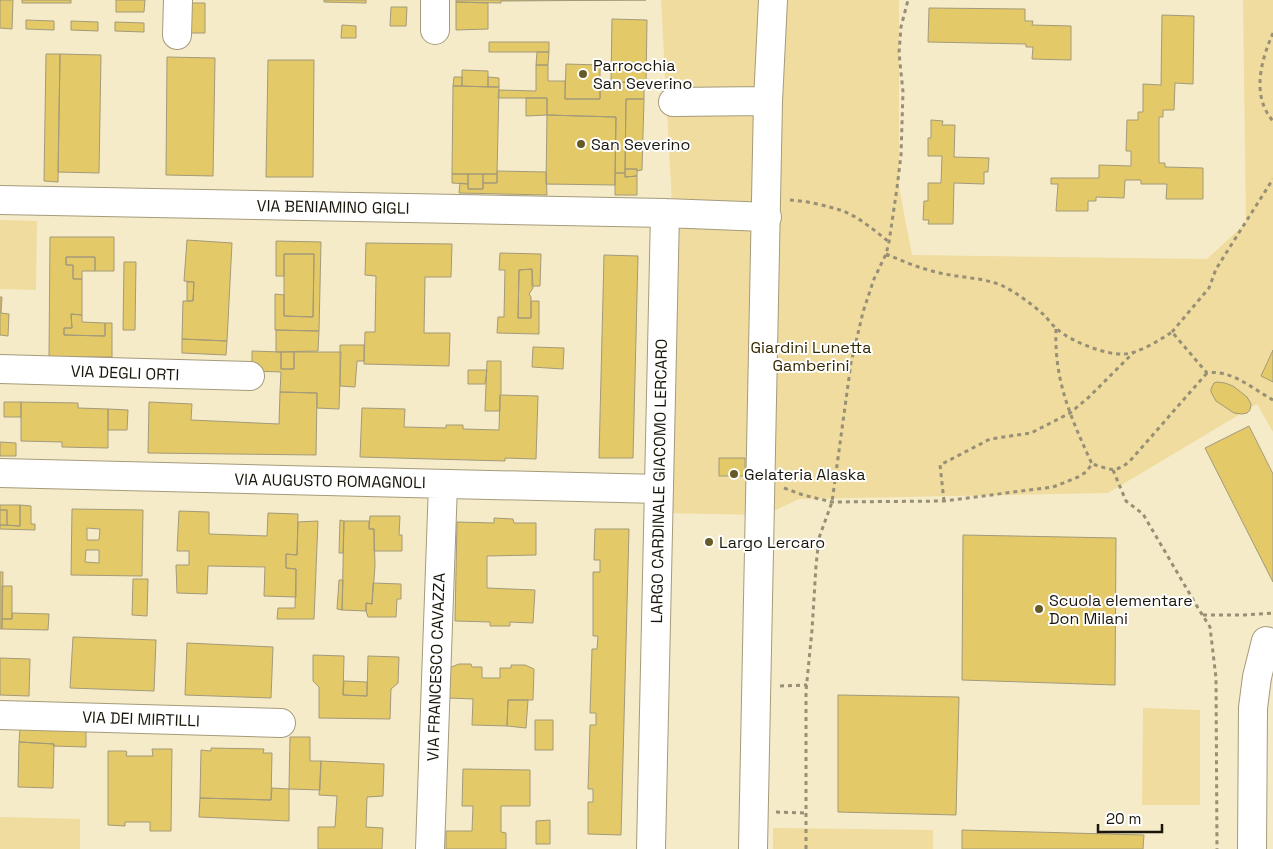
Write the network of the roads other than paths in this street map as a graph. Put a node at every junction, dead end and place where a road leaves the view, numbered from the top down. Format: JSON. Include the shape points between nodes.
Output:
{"nodes":[{"id":1,"x":178,"y":0,"type":"edge"},
{"id":2,"x":435,"y":0,"type":"edge"},
{"id":3,"x":773,"y":0,"type":"edge"},
{"id":4,"x":435,"y":30,"type":"dead end"},
{"id":5,"x":178,"y":36,"type":"dead end"},
{"id":6,"x":768,"y":101,"type":"junction"},
{"id":7,"x":673,"y":102,"type":"dead end"},
{"id":8,"x":0,"y":200,"type":"edge"},
{"id":9,"x":666,"y":213,"type":"junction"},
{"id":10,"x":766,"y":217,"type":"junction"},
{"id":11,"x":0,"y":369,"type":"edge"},
{"id":12,"x":250,"y":376,"type":"dead end"},
{"id":13,"x":0,"y":473,"type":"edge"},
{"id":14,"x":442,"y":484,"type":"junction"},
{"id":15,"x":659,"y":489,"type":"junction"},
{"id":16,"x":1266,"y":641,"type":"dead end"},
{"id":17,"x":0,"y":715,"type":"edge"},
{"id":18,"x":281,"y":724,"type":"dead end"},
{"id":19,"x":430,"y":849,"type":"edge"},
{"id":20,"x":651,"y":849,"type":"edge"},
{"id":21,"x":753,"y":849,"type":"edge"},
{"id":22,"x":1252,"y":849,"type":"edge"}],
"edges":[{"from":1,"to":5,"type":"street"},
{"from":2,"to":4,"type":"street"},
{"from":3,"to":6,"type":"street"},
{"from":6,"to":7,"type":"street"},
{"from":6,"to":10,"type":"street"},
{"from":8,"to":9,"type":"street","name":"VIA BENIAMINO GIGLI"},
{"from":9,"to":10,"type":"street"},
{"from":9,"to":15,"type":"street","name":"LARGO CARDINALE GIACOMO LERCARO"},
{"from":10,"to":21,"type":"street"},
{"from":11,"to":12,"type":"street","name":"VIA DEGLI ORTI"},
{"from":13,"to":14,"type":"street","name":"VIA AUGUSTO ROMAGNOLI"},
{"from":14,"to":15,"type":"street","name":"VIA AUGUSTO ROMAGNOLI"},
{"from":14,"to":19,"type":"street","name":"VIA FRANCESCO CAVAZZA"},
{"from":15,"to":20,"type":"street","name":"LARGO CARDINALE GIACOMO LERCARO"},
{"from":16,"to":22,"type":"street","via":[[1256,677]]},
{"from":17,"to":18,"type":"street","name":"VIA DEI MIRTILLI"}]}
